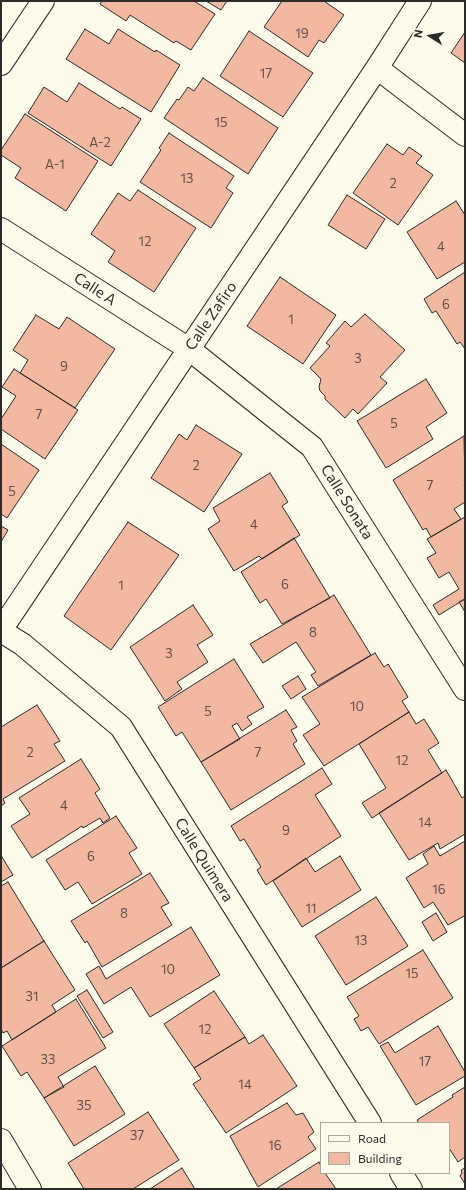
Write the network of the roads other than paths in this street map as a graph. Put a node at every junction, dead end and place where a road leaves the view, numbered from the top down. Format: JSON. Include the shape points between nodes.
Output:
{"nodes":[{"id":1,"x":43,"y":1,"type":"edge"},
{"id":2,"x":420,"y":1,"type":"edge"},
{"id":3,"x":1,"y":64,"type":"edge"},
{"id":4,"x":377,"y":68,"type":"junction"},
{"id":5,"x":465,"y":135,"type":"edge"},
{"id":6,"x":1,"y":229,"type":"edge"},
{"id":7,"x":189,"y":349,"type":"junction"},
{"id":8,"x":1,"y":630,"type":"edge"},
{"id":9,"x":465,"y":689,"type":"edge"},
{"id":10,"x":369,"y":1122,"type":"edge"},
{"id":11,"x":1,"y":1140,"type":"edge"},
{"id":12,"x":402,"y":1174,"type":"edge"},
{"id":13,"x":30,"y":1189,"type":"edge"},
{"id":14,"x":411,"y":1189,"type":"edge"}],
"edges":[{"from":1,"to":3,"type":"street"},
{"from":2,"to":4,"type":"street","name":"Calle Zafiro"},
{"from":4,"to":5,"type":"street"},
{"from":4,"to":7,"type":"street","name":"Calle Zafiro"},
{"from":6,"to":7,"type":"street","name":"Calle A"},
{"from":7,"to":8,"type":"street","name":"Calle Zafiro"},
{"from":7,"to":9,"type":"street","name":"Calle Sonata","via":[[312,447]]},
{"from":8,"to":10,"type":"street","name":"Calle Quimera","via":[[22,644],[121,727]]},
{"from":11,"to":13,"type":"street"},
{"from":12,"to":14,"type":"street"}]}
